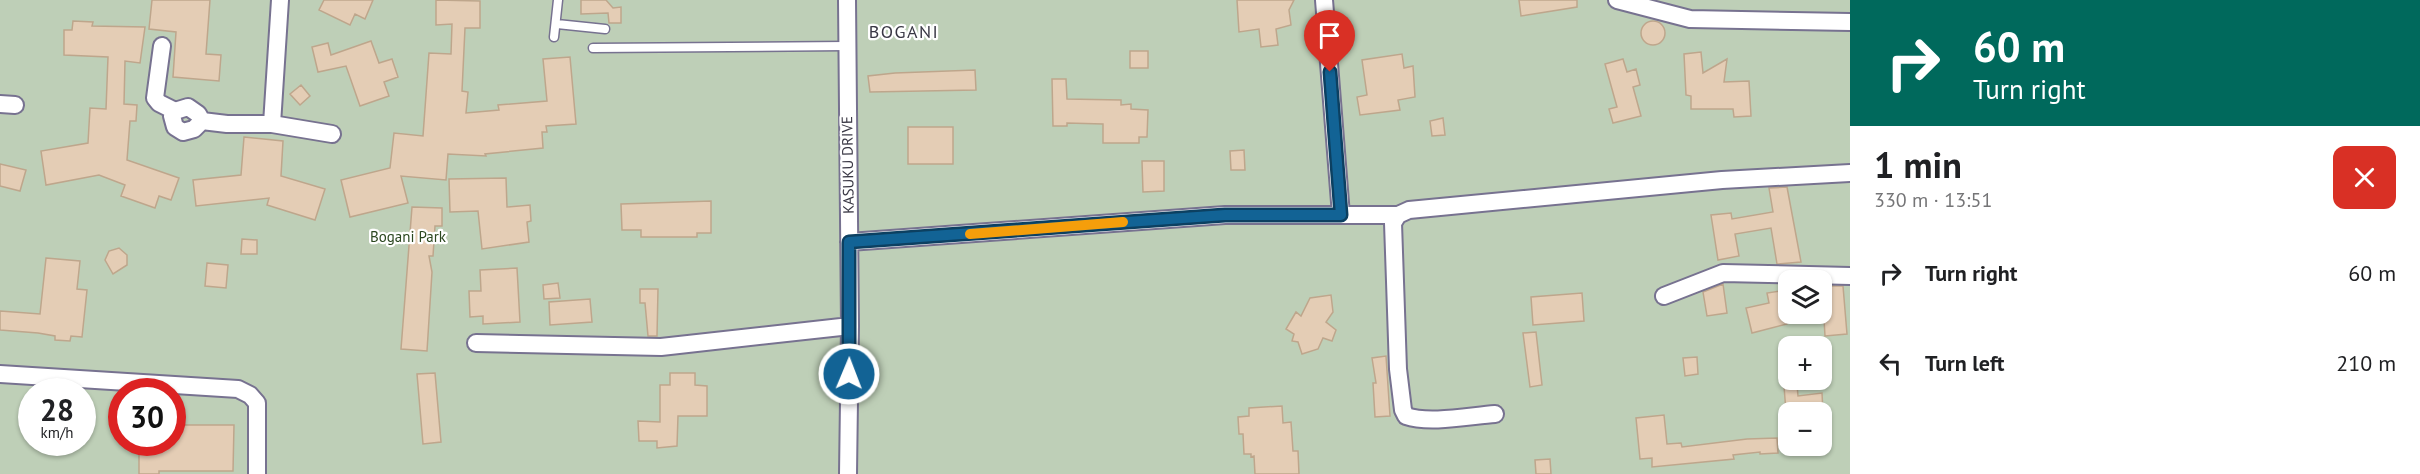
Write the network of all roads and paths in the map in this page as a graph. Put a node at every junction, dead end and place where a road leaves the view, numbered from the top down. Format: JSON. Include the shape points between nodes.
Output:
{"nodes":[{"id":1,"x":280,"y":0,"type":"edge"},
{"id":2,"x":558,"y":0,"type":"edge"},
{"id":3,"x":847,"y":0,"type":"edge"},
{"id":4,"x":1324,"y":0,"type":"edge"},
{"id":5,"x":1617,"y":0,"type":"edge"},
{"id":6,"x":1850,"y":22,"type":"edge"},
{"id":7,"x":557,"y":24,"type":"junction"},
{"id":8,"x":605,"y":28,"type":"dead end"},
{"id":9,"x":554,"y":37,"type":"dead end"},
{"id":10,"x":162,"y":46,"type":"dead end"},
{"id":11,"x":847,"y":46,"type":"junction"},
{"id":12,"x":593,"y":48,"type":"dead end"},
{"id":13,"x":272,"y":124,"type":"junction"},
{"id":14,"x":332,"y":134,"type":"dead end"},
{"id":15,"x":1850,"y":173,"type":"edge"},
{"id":16,"x":1341,"y":215,"type":"junction"},
{"id":17,"x":1398,"y":215,"type":"junction"},
{"id":18,"x":849,"y":242,"type":"junction"},
{"id":19,"x":1850,"y":276,"type":"edge"},
{"id":20,"x":1664,"y":296,"type":"dead end"},
{"id":21,"x":850,"y":326,"type":"junction"},
{"id":22,"x":476,"y":343,"type":"dead end"},
{"id":23,"x":0,"y":374,"type":"edge"},
{"id":24,"x":1495,"y":414,"type":"dead end"},
{"id":25,"x":257,"y":474,"type":"edge"},
{"id":26,"x":848,"y":474,"type":"edge"}],
"edges":[{"from":1,"to":13,"type":"street"},
{"from":2,"to":7,"type":"lane"},
{"from":3,"to":11,"type":"street","name":"KASUKU DRIVE"},
{"from":4,"to":16,"type":"street"},
{"from":5,"to":6,"type":"street","via":[[1690,19]]},
{"from":7,"to":8,"type":"lane"},
{"from":7,"to":9,"type":"lane"},
{"from":10,"to":13,"type":"street","via":[[155,98],[159,103],[175,111],[188,107],[202,121]]},
{"from":11,"to":12,"type":"lane"},
{"from":11,"to":18,"type":"street","name":"KASUKU DRIVE"},
{"from":13,"to":14,"type":"street"},
{"from":15,"to":17,"type":"street","via":[[1722,180],[1409,210]]},
{"from":16,"to":17,"type":"street"},
{"from":16,"to":18,"type":"street","via":[[1225,215]]},
{"from":17,"to":24,"type":"street","via":[[1393,223],[1403,410],[1414,419]]},
{"from":18,"to":21,"type":"street","name":"KASUKU DRIVE"},
{"from":19,"to":20,"type":"street","via":[[1723,273]]},
{"from":21,"to":22,"type":"street","via":[[661,347]]},
{"from":21,"to":26,"type":"street","name":"KASUKU DRIVE"},
{"from":23,"to":25,"type":"street","via":[[238,389],[250,394],[257,403]]}]}
